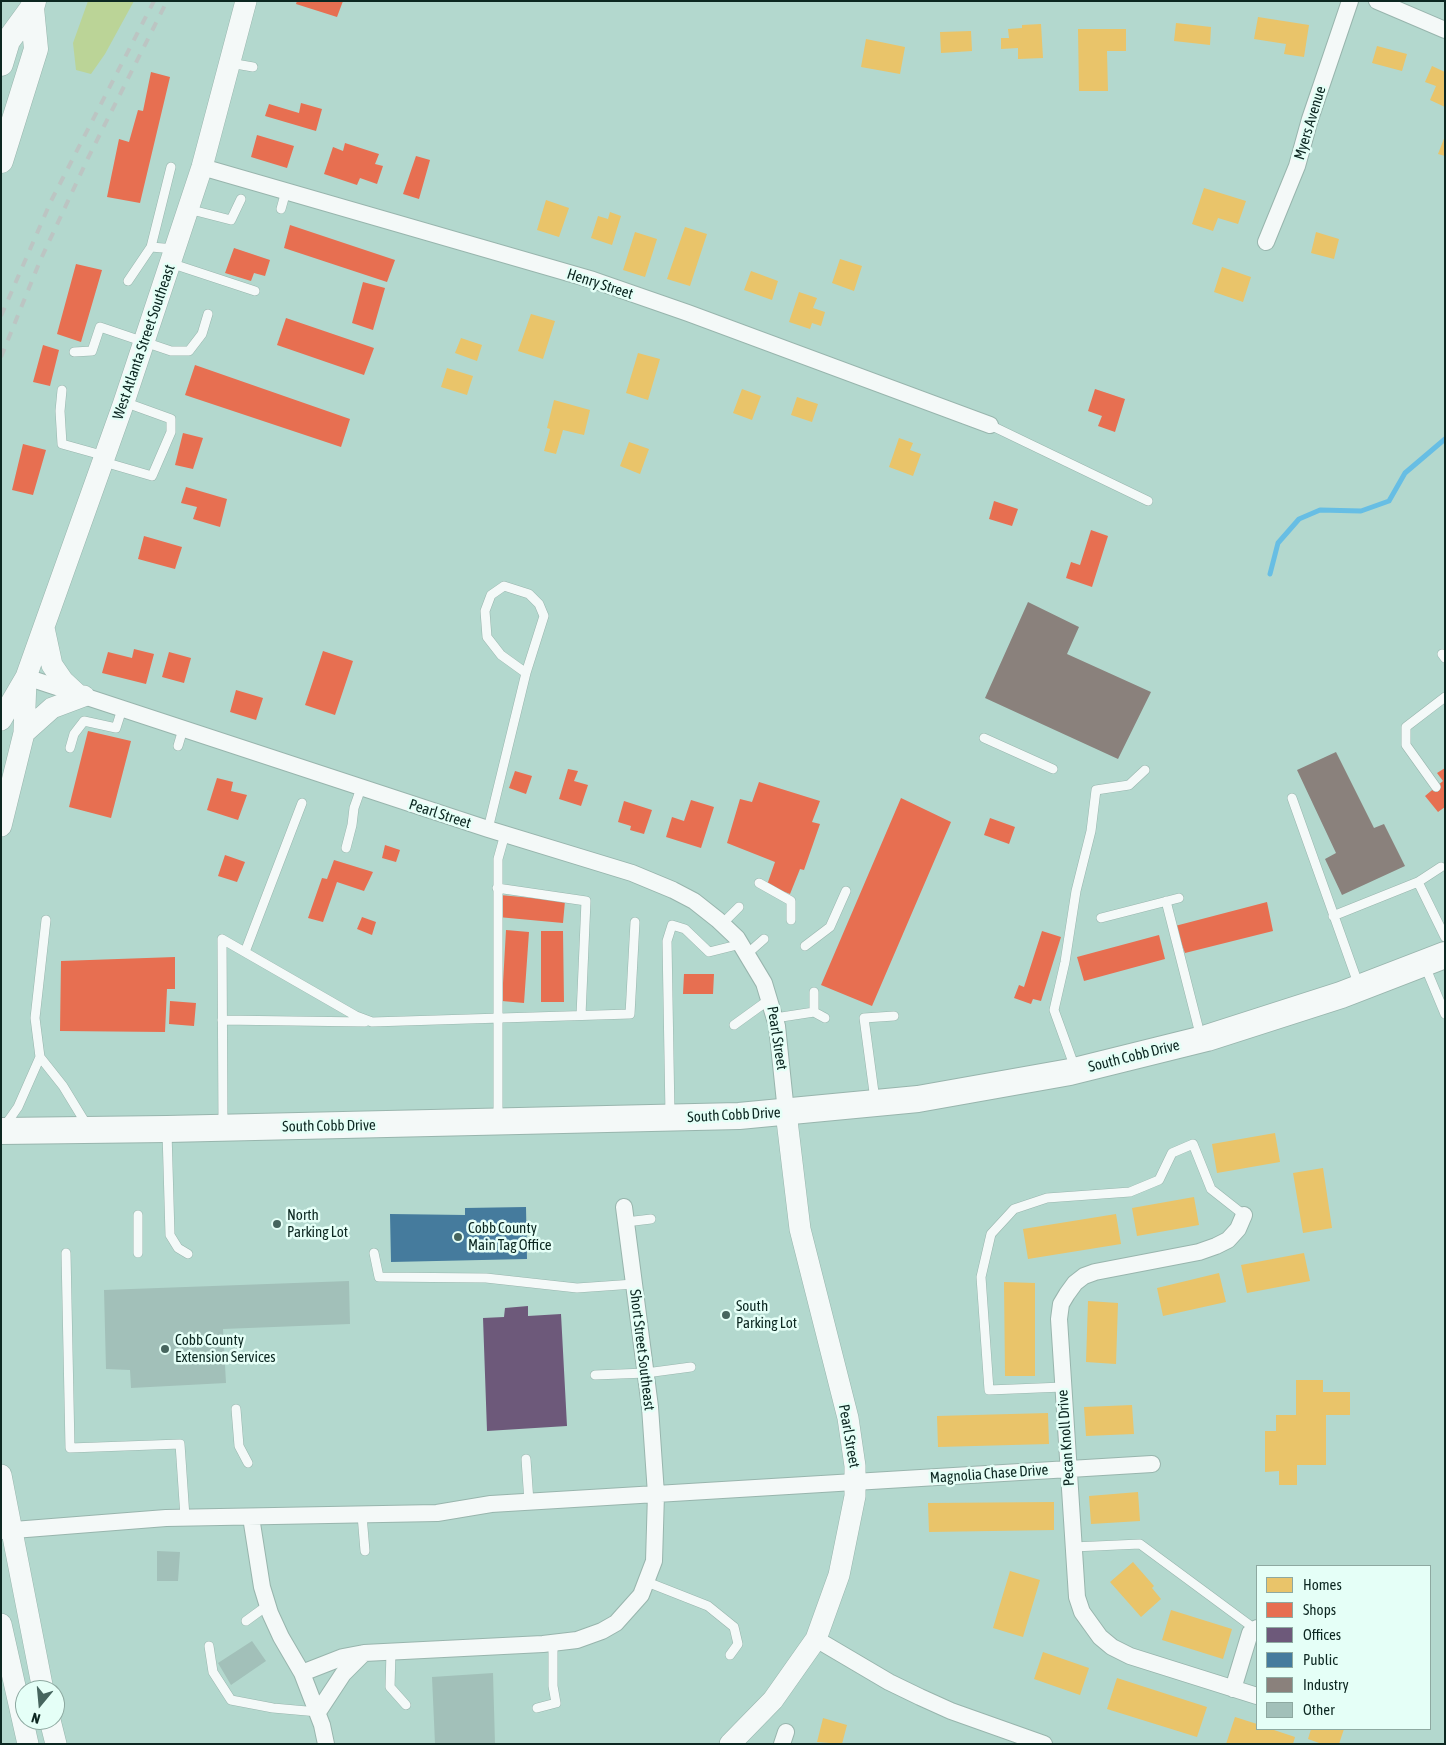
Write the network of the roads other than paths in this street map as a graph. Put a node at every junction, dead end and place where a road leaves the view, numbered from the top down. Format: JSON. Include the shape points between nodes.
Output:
{"nodes":[{"id":1,"x":246,"y":1,"type":"edge"},
{"id":2,"x":1350,"y":1,"type":"edge"},
{"id":3,"x":1377,"y":1,"type":"edge"},
{"id":4,"x":33,"y":5,"type":"edge"},
{"id":5,"x":1445,"y":30,"type":"edge"},
{"id":6,"x":230,"y":62,"type":"junction"},
{"id":7,"x":1,"y":64,"type":"edge"},
{"id":8,"x":253,"y":67,"type":"dead end"},
{"id":9,"x":1,"y":162,"type":"edge"},
{"id":10,"x":171,"y":167,"type":"dead end"},
{"id":11,"x":202,"y":167,"type":"junction"},
{"id":12,"x":286,"y":191,"type":"junction"},
{"id":13,"x":241,"y":199,"type":"dead end"},
{"id":14,"x":188,"y":209,"type":"junction"},
{"id":15,"x":281,"y":209,"type":"dead end"},
{"id":16,"x":1266,"y":242,"type":"dead end"},
{"id":17,"x":151,"y":247,"type":"junction"},
{"id":18,"x":172,"y":256,"type":"junction"},
{"id":19,"x":128,"y":281,"type":"dead end"},
{"id":20,"x":255,"y":291,"type":"dead end"},
{"id":21,"x":208,"y":314,"type":"dead end"},
{"id":22,"x":144,"y":342,"type":"junction"},
{"id":23,"x":74,"y":352,"type":"dead end"},
{"id":24,"x":62,"y":390,"type":"dead end"},
{"id":25,"x":124,"y":402,"type":"junction"},
{"id":26,"x":990,"y":425,"type":"joint"},
{"id":27,"x":104,"y":459,"type":"junction"},
{"id":28,"x":1148,"y":501,"type":"dead end"},
{"id":29,"x":44,"y":627,"type":"junction"},
{"id":30,"x":526,"y":673,"type":"junction"},
{"id":31,"x":26,"y":677,"type":"junction"},
{"id":32,"x":80,"y":695,"type":"junction"},
{"id":33,"x":1445,"y":696,"type":"edge"},
{"id":34,"x":122,"y":709,"type":"junction"},
{"id":35,"x":1,"y":720,"type":"edge"},
{"id":36,"x":183,"y":729,"type":"junction"},
{"id":37,"x":24,"y":733,"type":"junction"},
{"id":38,"x":984,"y":738,"type":"dead end"},
{"id":39,"x":178,"y":746,"type":"dead end"},
{"id":40,"x":70,"y":748,"type":"dead end"},
{"id":41,"x":1053,"y":769,"type":"dead end"},
{"id":42,"x":1145,"y":770,"type":"dead end"},
{"id":43,"x":1436,"y":787,"type":"dead end"},
{"id":44,"x":362,"y":788,"type":"junction"},
{"id":45,"x":1292,"y":798,"type":"dead end"},
{"id":46,"x":302,"y":803,"type":"dead end"},
{"id":47,"x":1,"y":826,"type":"edge"},
{"id":48,"x":488,"y":829,"type":"junction"},
{"id":49,"x":505,"y":834,"type":"junction"},
{"id":50,"x":346,"y":848,"type":"dead end"},
{"id":51,"x":1441,"y":867,"type":"dead end"},
{"id":52,"x":1418,"y":882,"type":"junction"},
{"id":53,"x":759,"y":883,"type":"dead end"},
{"id":54,"x":497,"y":888,"type":"junction"},
{"id":55,"x":846,"y":891,"type":"dead end"},
{"id":56,"x":1179,"y":898,"type":"dead end"},
{"id":57,"x":1166,"y":901,"type":"junction"},
{"id":58,"x":739,"y":907,"type":"dead end"},
{"id":59,"x":1333,"y":916,"type":"junction"},
{"id":60,"x":1101,"y":918,"type":"dead end"},
{"id":61,"x":46,"y":920,"type":"dead end"},
{"id":62,"x":791,"y":920,"type":"dead end"},
{"id":63,"x":635,"y":922,"type":"dead end"},
{"id":64,"x":722,"y":924,"type":"junction"},
{"id":65,"x":1445,"y":937,"type":"edge"},
{"id":66,"x":764,"y":940,"type":"dead end"},
{"id":67,"x":805,"y":946,"type":"dead end"},
{"id":68,"x":744,"y":949,"type":"junction"},
{"id":69,"x":245,"y":952,"type":"junction"},
{"id":70,"x":1434,"y":959,"type":"edge"},
{"id":71,"x":1360,"y":988,"type":"junction"},
{"id":72,"x":814,"y":992,"type":"dead end"},
{"id":73,"x":770,"y":1000,"type":"junction"},
{"id":74,"x":814,"y":1012,"type":"junction"},
{"id":75,"x":1445,"y":1014,"type":"edge"},
{"id":76,"x":581,"y":1015,"type":"junction"},
{"id":77,"x":894,"y":1016,"type":"dead end"},
{"id":78,"x":496,"y":1018,"type":"junction"},
{"id":79,"x":775,"y":1018,"type":"junction"},
{"id":80,"x":825,"y":1018,"type":"dead end"},
{"id":81,"x":222,"y":1020,"type":"junction"},
{"id":82,"x":372,"y":1022,"type":"junction"},
{"id":83,"x":734,"y":1025,"type":"dead end"},
{"id":84,"x":1202,"y":1040,"type":"junction"},
{"id":85,"x":40,"y":1057,"type":"junction"},
{"id":86,"x":1076,"y":1071,"type":"junction"},
{"id":87,"x":875,"y":1103,"type":"junction"},
{"id":88,"x":786,"y":1112,"type":"junction"},
{"id":89,"x":670,"y":1118,"type":"junction"},
{"id":90,"x":498,"y":1122,"type":"junction"},
{"id":91,"x":222,"y":1128,"type":"junction"},
{"id":92,"x":166,"y":1129,"type":"junction"},
{"id":93,"x":90,"y":1130,"type":"junction"},
{"id":94,"x":1,"y":1131,"type":"edge"},
{"id":95,"x":625,"y":1214,"type":"joint"},
{"id":96,"x":138,"y":1215,"type":"dead end"},
{"id":97,"x":1244,"y":1215,"type":"joint"},
{"id":98,"x":651,"y":1219,"type":"dead end"},
{"id":99,"x":66,"y":1253,"type":"dead end"},
{"id":100,"x":138,"y":1253,"type":"dead end"},
{"id":101,"x":374,"y":1253,"type":"dead end"},
{"id":102,"x":188,"y":1254,"type":"dead end"},
{"id":103,"x":634,"y":1284,"type":"junction"},
{"id":104,"x":691,"y":1367,"type":"dead end"},
{"id":105,"x":646,"y":1373,"type":"junction"},
{"id":106,"x":595,"y":1375,"type":"dead end"},
{"id":107,"x":1063,"y":1387,"type":"junction"},
{"id":108,"x":236,"y":1409,"type":"dead end"},
{"id":109,"x":526,"y":1459,"type":"dead end"},
{"id":110,"x":248,"y":1463,"type":"dead end"},
{"id":111,"x":1152,"y":1464,"type":"dead end"},
{"id":112,"x":1068,"y":1469,"type":"junction"},
{"id":113,"x":1,"y":1475,"type":"edge"},
{"id":114,"x":856,"y":1482,"type":"junction"},
{"id":115,"x":656,"y":1494,"type":"junction"},
{"id":116,"x":529,"y":1502,"type":"junction"},
{"id":117,"x":362,"y":1514,"type":"junction"},
{"id":118,"x":251,"y":1516,"type":"junction"},
{"id":119,"x":185,"y":1518,"type":"junction"},
{"id":120,"x":7,"y":1530,"type":"edge"},
{"id":121,"x":1074,"y":1548,"type":"junction"},
{"id":122,"x":365,"y":1551,"type":"dead end"},
{"id":123,"x":647,"y":1582,"type":"junction"},
{"id":124,"x":268,"y":1605,"type":"junction"},
{"id":125,"x":246,"y":1621,"type":"dead end"},
{"id":126,"x":1,"y":1624,"type":"edge"},
{"id":127,"x":1256,"y":1629,"type":"edge"},
{"id":128,"x":816,"y":1639,"type":"junction"},
{"id":129,"x":553,"y":1643,"type":"junction"},
{"id":130,"x":209,"y":1646,"type":"dead end"},
{"id":131,"x":391,"y":1652,"type":"junction"},
{"id":132,"x":364,"y":1653,"type":"junction"},
{"id":133,"x":730,"y":1655,"type":"dead end"},
{"id":134,"x":302,"y":1673,"type":"junction"},
{"id":135,"x":41,"y":1680,"type":"edge"},
{"id":136,"x":1233,"y":1689,"type":"junction"},
{"id":137,"x":1256,"y":1696,"type":"edge"},
{"id":138,"x":406,"y":1706,"type":"dead end"},
{"id":139,"x":537,"y":1708,"type":"dead end"},
{"id":140,"x":318,"y":1712,"type":"junction"},
{"id":141,"x":52,"y":1730,"type":"edge"},
{"id":142,"x":28,"y":1744,"type":"edge"},
{"id":143,"x":56,"y":1744,"type":"edge"},
{"id":144,"x":326,"y":1744,"type":"edge"},
{"id":145,"x":730,"y":1744,"type":"edge"},
{"id":146,"x":1044,"y":1744,"type":"edge"}],
"edges":[{"from":1,"to":6,"type":"street","name":"West Atlanta Street Southeast"},
{"from":2,"to":16,"type":"street","name":"Myers Avenue","via":[[1297,166]]},
{"from":3,"to":5,"type":"street"},
{"from":4,"to":7,"type":"main road","via":[[8,41]]},
{"from":4,"to":9,"type":"main road","via":[[36,49]]},
{"from":6,"to":8,"type":"lane"},
{"from":6,"to":11,"type":"street","name":"West Atlanta Street Southeast"},
{"from":10,"to":17,"type":"lane"},
{"from":11,"to":12,"type":"street","name":"Henry Street"},
{"from":11,"to":14,"type":"street","name":"West Atlanta Street Southeast"},
{"from":12,"to":15,"type":"lane"},
{"from":12,"to":26,"type":"street","name":"Henry Street","via":[[593,280]]},
{"from":13,"to":14,"type":"lane","via":[[231,220]]},
{"from":14,"to":18,"type":"street","name":"West Atlanta Street Southeast"},
{"from":17,"to":18,"type":"lane"},
{"from":17,"to":19,"type":"lane"},
{"from":18,"to":20,"type":"lane"},
{"from":18,"to":22,"type":"street","name":"West Atlanta Street Southeast"},
{"from":21,"to":22,"type":"lane","via":[[202,334],[189,351],[171,350]]},
{"from":22,"to":23,"type":"lane","via":[[100,327],[92,351]]},
{"from":22,"to":25,"type":"street","name":"West Atlanta Street Southeast"},
{"from":24,"to":27,"type":"lane","via":[[62,444]]},
{"from":25,"to":27,"type":"street","name":"West Atlanta Street Southeast"},
{"from":25,"to":27,"type":"lane","via":[[171,419],[171,432],[152,476]]},
{"from":26,"to":28,"type":"lane"},
{"from":27,"to":29,"type":"street","name":"West Atlanta Street Southeast"},
{"from":29,"to":31,"type":"street","name":"West Atlanta Street Southeast"},
{"from":29,"to":32,"type":"street","via":[[52,664],[62,681]]},
{"from":30,"to":30,"type":"lane","via":[[544,616],[539,604],[529,594],[504,586],[491,595],[485,612],[486,637],[501,655]]},
{"from":30,"to":48,"type":"lane"},
{"from":31,"to":32,"type":"street","name":"Pearl Street"},
{"from":31,"to":35,"type":"street","name":"West Atlanta Street Southeast"},
{"from":31,"to":37,"type":"street","name":"West Atlanta Street Southeast"},
{"from":32,"to":34,"type":"street","name":"Pearl Street"},
{"from":32,"to":37,"type":"street","via":[[52,708]]},
{"from":33,"to":43,"type":"lane","via":[[1406,726],[1406,745]]},
{"from":34,"to":36,"type":"street","name":"Pearl Street"},
{"from":34,"to":40,"type":"lane","via":[[116,728],[84,721],[74,734]]},
{"from":36,"to":39,"type":"lane"},
{"from":36,"to":44,"type":"street","name":"Pearl Street"},
{"from":37,"to":47,"type":"street","name":"West Atlanta Street Southeast"},
{"from":38,"to":41,"type":"lane"},
{"from":42,"to":86,"type":"lane","via":[[1129,785],[1096,790],[1066,962],[1054,1010]]},
{"from":44,"to":48,"type":"street","name":"Pearl Street"},
{"from":44,"to":50,"type":"lane","via":[[354,808]]},
{"from":45,"to":59,"type":"lane"},
{"from":46,"to":69,"type":"lane"},
{"from":48,"to":49,"type":"street","name":"Pearl Street"},
{"from":49,"to":54,"type":"lane","via":[[498,858]]},
{"from":49,"to":64,"type":"street","name":"Pearl Street","via":[[651,880],[694,901]]},
{"from":51,"to":52,"type":"lane"},
{"from":52,"to":59,"type":"lane"},
{"from":52,"to":65,"type":"lane"},
{"from":53,"to":62,"type":"lane","via":[[791,901]]},
{"from":54,"to":76,"type":"lane","via":[[586,901]]},
{"from":54,"to":78,"type":"lane"},
{"from":55,"to":67,"type":"lane","via":[[830,927]]},
{"from":56,"to":57,"type":"lane"},
{"from":57,"to":60,"type":"lane"},
{"from":57,"to":84,"type":"lane"},
{"from":58,"to":64,"type":"lane"},
{"from":59,"to":71,"type":"lane"},
{"from":61,"to":85,"type":"lane","via":[[34,1018]]},
{"from":63,"to":76,"type":"lane","via":[[630,1014]]},
{"from":64,"to":68,"type":"street","name":"Pearl Street"},
{"from":66,"to":68,"type":"lane"},
{"from":68,"to":73,"type":"street","name":"Pearl Street"},
{"from":68,"to":89,"type":"lane","via":[[709,952],[685,928],[672,925],[667,941]]},
{"from":69,"to":81,"type":"lane","via":[[222,939]]},
{"from":69,"to":82,"type":"lane"},
{"from":70,"to":71,"type":"main road","name":"South Cobb Drive"},
{"from":70,"to":75,"type":"lane"},
{"from":71,"to":84,"type":"main road","name":"South Cobb Drive"},
{"from":72,"to":74,"type":"lane"},
{"from":73,"to":79,"type":"street","name":"Pearl Street"},
{"from":73,"to":83,"type":"lane"},
{"from":74,"to":79,"type":"lane"},
{"from":74,"to":80,"type":"lane"},
{"from":76,"to":78,"type":"lane"},
{"from":77,"to":87,"type":"lane","via":[[864,1018]]},
{"from":78,"to":82,"type":"lane"},
{"from":78,"to":90,"type":"lane"},
{"from":79,"to":88,"type":"street","name":"Pearl Street"},
{"from":81,"to":82,"type":"lane"},
{"from":81,"to":91,"type":"lane"},
{"from":84,"to":86,"type":"main road","name":"South Cobb Drive"},
{"from":85,"to":93,"type":"lane","via":[[64,1086]]},
{"from":85,"to":94,"type":"lane","via":[[18,1107]]},
{"from":86,"to":87,"type":"main road","name":"South Cobb Drive"},
{"from":87,"to":88,"type":"main road","name":"South Cobb Drive"},
{"from":88,"to":89,"type":"main road","name":"South Cobb Drive"},
{"from":88,"to":114,"type":"street","name":"Pearl Street","via":[[800,1229],[848,1418]]},
{"from":89,"to":90,"type":"main road","name":"South Cobb Drive"},
{"from":90,"to":91,"type":"main road","name":"South Cobb Drive"},
{"from":91,"to":92,"type":"main road","name":"South Cobb Drive"},
{"from":92,"to":93,"type":"main road","name":"South Cobb Drive"},
{"from":92,"to":102,"type":"lane","via":[[172,1239]]},
{"from":93,"to":94,"type":"main road","name":"South Cobb Drive"},
{"from":95,"to":98,"type":"lane"},
{"from":95,"to":103,"type":"street","name":"Short Street Southeast"},
{"from":96,"to":100,"type":"lane"},
{"from":97,"to":107,"type":"street","name":"Pecan Knoll Drive","via":[[1228,1240],[1216,1246],[1200,1252],[1095,1272],[1074,1283],[1061,1304],[1059,1319]]},
{"from":97,"to":107,"type":"lane","via":[[1211,1189],[1193,1144],[1172,1153],[1159,1180],[1130,1192],[1047,1198],[1014,1209],[991,1234],[981,1277],[989,1390]]},
{"from":99,"to":119,"type":"lane","via":[[70,1448],[180,1444]]},
{"from":101,"to":103,"type":"lane","via":[[379,1277],[486,1278],[577,1288]]},
{"from":103,"to":105,"type":"street","name":"Short Street Southeast"},
{"from":104,"to":105,"type":"lane"},
{"from":105,"to":106,"type":"lane"},
{"from":105,"to":115,"type":"street","name":"Short Street Southeast"},
{"from":107,"to":112,"type":"street","name":"Pecan Knoll Drive"},
{"from":108,"to":110,"type":"lane","via":[[239,1446]]},
{"from":109,"to":116,"type":"lane"},
{"from":111,"to":112,"type":"street","name":"Magnolia Chase Drive"},
{"from":112,"to":114,"type":"street","name":"Magnolia Chase Drive"},
{"from":112,"to":121,"type":"street","name":"Pecan Knoll Drive"},
{"from":113,"to":120,"type":"street"},
{"from":114,"to":115,"type":"street","name":"Magnolia Chase Drive"},
{"from":114,"to":128,"type":"street","name":"Pearl Street","via":[[846,1550]]},
{"from":115,"to":116,"type":"street","name":"Magnolia Chase Drive"},
{"from":115,"to":123,"type":"street","name":"Short Street Southeast","via":[[656,1546]]},
{"from":116,"to":117,"type":"street","name":"Magnolia Chase Drive","via":[[491,1504],[437,1513]]},
{"from":117,"to":118,"type":"street","name":"Magnolia Chase Drive"},
{"from":117,"to":122,"type":"lane"},
{"from":118,"to":119,"type":"street","name":"Magnolia Chase Drive"},
{"from":118,"to":124,"type":"street","via":[[262,1587]]},
{"from":119,"to":120,"type":"street","name":"Magnolia Chase Drive"},
{"from":120,"to":135,"type":"street"},
{"from":121,"to":127,"type":"lane","via":[[1140,1544]]},
{"from":121,"to":136,"type":"street","name":"Pecan Knoll Drive","via":[[1077,1597],[1086,1619],[1100,1637],[1130,1656]]},
{"from":123,"to":129,"type":"street","name":"Short Street Southeast","via":[[641,1595],[616,1623],[590,1636]]},
{"from":123,"to":133,"type":"lane","via":[[708,1606],[734,1627],[738,1644]]},
{"from":124,"to":125,"type":"lane"},
{"from":124,"to":134,"type":"street","via":[[281,1637]]},
{"from":126,"to":142,"type":"street"},
{"from":127,"to":136,"type":"street","via":[[1250,1633]]},
{"from":128,"to":145,"type":"street","name":"Pearl Street","via":[[773,1700]]},
{"from":128,"to":146,"type":"street","via":[[889,1682],[951,1712]]},
{"from":129,"to":131,"type":"street","name":"Short Street Southeast"},
{"from":129,"to":139,"type":"lane","via":[[556,1703]]},
{"from":130,"to":140,"type":"lane","via":[[212,1672],[231,1700]]},
{"from":131,"to":132,"type":"street","name":"Short Street Southeast"},
{"from":131,"to":138,"type":"lane","via":[[390,1687]]},
{"from":132,"to":134,"type":"street","name":"Short Street Southeast","via":[[343,1657]]},
{"from":132,"to":140,"type":"street","via":[[343,1674]]},
{"from":134,"to":140,"type":"street"},
{"from":136,"to":137,"type":"street","name":"Pecan Knoll Drive"},
{"from":140,"to":144,"type":"street"},
{"from":141,"to":143,"type":"street"}]}
